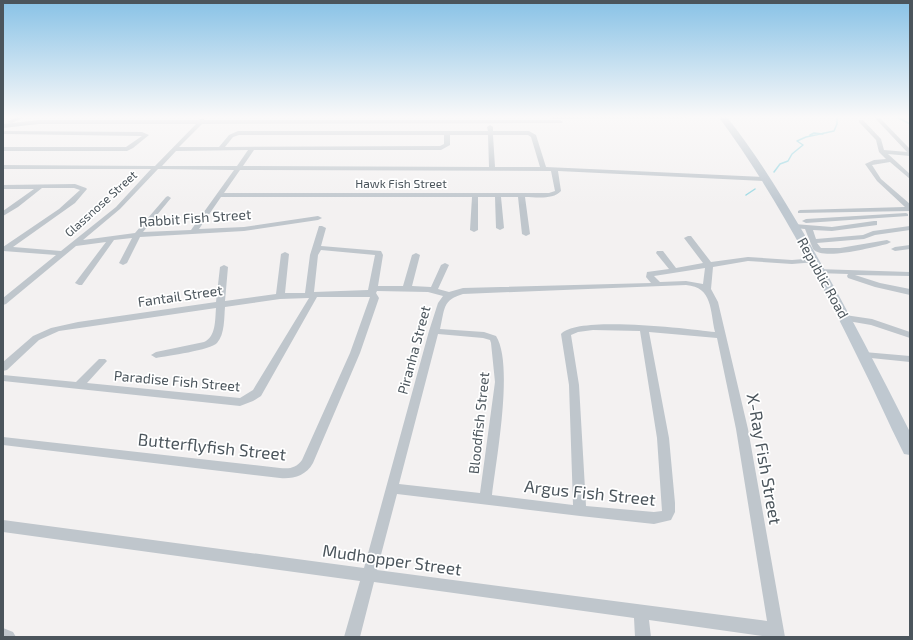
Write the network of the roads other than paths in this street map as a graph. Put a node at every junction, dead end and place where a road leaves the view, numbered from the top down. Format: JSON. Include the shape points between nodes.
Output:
{"nodes":[{"id":1,"x":134,"y":146,"type":"edge"},
{"id":2,"x":178,"y":146,"type":"edge"},
{"id":3,"x":223,"y":146,"type":"edge"},
{"id":4,"x":445,"y":146,"type":"edge"},
{"id":5,"x":491,"y":146,"type":"edge"},
{"id":6,"x":536,"y":146,"type":"edge"},
{"id":7,"x":744,"y":146,"type":"edge"},
{"id":8,"x":880,"y":146,"type":"edge"},
{"id":9,"x":3,"y":149,"type":"edge"},
{"id":10,"x":175,"y":149,"type":"junction"},
{"id":11,"x":220,"y":149,"type":"junction"},
{"id":12,"x":252,"y":149,"type":"junction"},
{"id":13,"x":882,"y":152,"type":"junction"},
{"id":14,"x":910,"y":153,"type":"edge"},
{"id":15,"x":891,"y":160,"type":"junction"},
{"id":16,"x":3,"y":167,"type":"edge"},
{"id":17,"x":158,"y":168,"type":"junction"},
{"id":18,"x":239,"y":168,"type":"junction"},
{"id":19,"x":492,"y":169,"type":"junction"},
{"id":20,"x":544,"y":169,"type":"junction"},
{"id":21,"x":554,"y":170,"type":"junction"},
{"id":22,"x":910,"y":177,"type":"edge"},
{"id":23,"x":766,"y":180,"type":"junction"},
{"id":24,"x":40,"y":186,"type":"junction"},
{"id":25,"x":3,"y":187,"type":"edge"},
{"id":26,"x":220,"y":195,"type":"junction"},
{"id":27,"x":475,"y":195,"type":"junction"},
{"id":28,"x":498,"y":195,"type":"junction"},
{"id":29,"x":521,"y":195,"type":"junction"},
{"id":30,"x":168,"y":198,"type":"dead end"},
{"id":31,"x":910,"y":208,"type":"edge"},
{"id":32,"x":800,"y":212,"type":"dead end"},
{"id":33,"x":3,"y":214,"type":"edge"},
{"id":34,"x":910,"y":215,"type":"edge"},
{"id":35,"x":318,"y":218,"type":"dead end"},
{"id":36,"x":874,"y":223,"type":"dead end"},
{"id":37,"x":803,"y":225,"type":"junction"},
{"id":38,"x":322,"y":228,"type":"dead end"},
{"id":39,"x":500,"y":228,"type":"dead end"},
{"id":40,"x":910,"y":228,"type":"edge"},
{"id":41,"x":474,"y":230,"type":"dead end"},
{"id":42,"x":193,"y":232,"type":"junction"},
{"id":43,"x":526,"y":234,"type":"dead end"},
{"id":44,"x":137,"y":235,"type":"junction"},
{"id":45,"x":688,"y":238,"type":"dead end"},
{"id":46,"x":111,"y":240,"type":"junction"},
{"id":47,"x":813,"y":241,"type":"junction"},
{"id":48,"x":887,"y":242,"type":"dead end"},
{"id":49,"x":74,"y":244,"type":"junction"},
{"id":50,"x":910,"y":247,"type":"edge"},
{"id":51,"x":4,"y":249,"type":"edge"},
{"id":52,"x":317,"y":249,"type":"junction"},
{"id":53,"x":895,"y":250,"type":"dead end"},
{"id":54,"x":64,"y":253,"type":"junction"},
{"id":55,"x":660,"y":253,"type":"dead end"},
{"id":56,"x":285,"y":254,"type":"dead end"},
{"id":57,"x":416,"y":255,"type":"dead end"},
{"id":58,"x":123,"y":263,"type":"dead end"},
{"id":59,"x":708,"y":264,"type":"junction"},
{"id":60,"x":445,"y":265,"type":"dead end"},
{"id":61,"x":817,"y":266,"type":"junction"},
{"id":62,"x":224,"y":267,"type":"dead end"},
{"id":63,"x":674,"y":270,"type":"junction"},
{"id":64,"x":839,"y":272,"type":"junction"},
{"id":65,"x":910,"y":274,"type":"edge"},
{"id":66,"x":79,"y":283,"type":"dead end"},
{"id":67,"x":658,"y":286,"type":"junction"},
{"id":68,"x":407,"y":288,"type":"junction"},
{"id":69,"x":434,"y":290,"type":"junction"},
{"id":70,"x":708,"y":290,"type":"junction"},
{"id":71,"x":910,"y":292,"type":"edge"},
{"id":72,"x":373,"y":293,"type":"junction"},
{"id":73,"x":312,"y":294,"type":"junction"},
{"id":74,"x":449,"y":295,"type":"junction"},
{"id":75,"x":280,"y":296,"type":"junction"},
{"id":76,"x":3,"y":302,"type":"edge"},
{"id":77,"x":222,"y":304,"type":"junction"},
{"id":78,"x":845,"y":318,"type":"junction"},
{"id":79,"x":644,"y":328,"type":"junction"},
{"id":80,"x":434,"y":331,"type":"junction"},
{"id":81,"x":910,"y":335,"type":"edge"},
{"id":82,"x":721,"y":336,"type":"junction"},
{"id":83,"x":864,"y":355,"type":"junction"},
{"id":84,"x":156,"y":356,"type":"dead end"},
{"id":85,"x":910,"y":359,"type":"edge"},
{"id":86,"x":102,"y":360,"type":"dead end"},
{"id":87,"x":3,"y":368,"type":"edge"},
{"id":88,"x":3,"y":378,"type":"edge"},
{"id":89,"x":78,"y":386,"type":"junction"},
{"id":90,"x":3,"y":441,"type":"edge"},
{"id":91,"x":910,"y":449,"type":"edge"},
{"id":92,"x":392,"y":488,"type":"junction"},
{"id":93,"x":484,"y":499,"type":"junction"},
{"id":94,"x":580,"y":511,"type":"junction"},
{"id":95,"x":3,"y":526,"type":"edge"},
{"id":96,"x":369,"y":574,"type":"junction"},
{"id":97,"x":641,"y":611,"type":"junction"},
{"id":98,"x":776,"y":633,"type":"edge"},
{"id":99,"x":3,"y":636,"type":"edge"},
{"id":100,"x":8,"y":637,"type":"edge"},
{"id":101,"x":352,"y":637,"type":"edge"},
{"id":102,"x":643,"y":637,"type":"edge"}],
"edges":[{"from":1,"to":9,"type":"street","via":[[127,149]]},
{"from":2,"to":10,"type":"street","name":"Glassnose Street"},
{"from":3,"to":11,"type":"street"},
{"from":4,"to":12,"type":"street","via":[[441,148]]},
{"from":5,"to":19,"type":"street"},
{"from":6,"to":20,"type":"street"},
{"from":7,"to":23,"type":"street","name":"Republic Road"},
{"from":8,"to":13,"type":"street"},
{"from":10,"to":11,"type":"street"},
{"from":10,"to":17,"type":"street","name":"Glassnose Street"},
{"from":11,"to":12,"type":"street"},
{"from":12,"to":18,"type":"street"},
{"from":13,"to":14,"type":"street"},
{"from":13,"to":15,"type":"street"},
{"from":15,"to":22,"type":"street"},
{"from":15,"to":31,"type":"street","via":[[868,164],[879,180]]},
{"from":16,"to":17,"type":"street"},
{"from":17,"to":18,"type":"street"},
{"from":17,"to":49,"type":"street","name":"Glassnose Street","via":[[118,208]]},
{"from":18,"to":19,"type":"street"},
{"from":18,"to":26,"type":"street"},
{"from":19,"to":20,"type":"street"},
{"from":20,"to":21,"type":"street"},
{"from":21,"to":23,"type":"street"},
{"from":21,"to":29,"type":"street","name":"Hawk Fish Street","via":[[558,193]]},
{"from":23,"to":37,"type":"street","name":"Republic Road"},
{"from":24,"to":25,"type":"street"},
{"from":24,"to":33,"type":"street"},
{"from":24,"to":51,"type":"street","via":[[81,187],[84,190]]},
{"from":26,"to":27,"type":"street","name":"Hawk Fish Street"},
{"from":26,"to":42,"type":"street"},
{"from":27,"to":28,"type":"street","name":"Hawk Fish Street"},
{"from":27,"to":41,"type":"street"},
{"from":28,"to":29,"type":"street","name":"Hawk Fish Street"},
{"from":28,"to":39,"type":"street"},
{"from":29,"to":43,"type":"street"},
{"from":30,"to":44,"type":"street"},
{"from":31,"to":32,"type":"street"},
{"from":34,"to":37,"type":"street"},
{"from":35,"to":42,"type":"street","name":"Rabbit Fish Street","via":[[244,229]]},
{"from":36,"to":37,"type":"street","via":[[842,228]]},
{"from":37,"to":47,"type":"street","via":[[812,234]]},
{"from":37,"to":61,"type":"street","name":"Republic Road"},
{"from":38,"to":52,"type":"street","via":[[316,242]]},
{"from":40,"to":47,"type":"street","via":[[873,233],[863,237]]},
{"from":42,"to":44,"type":"street","name":"Rabbit Fish Street"},
{"from":44,"to":46,"type":"street","name":"Rabbit Fish Street"},
{"from":44,"to":58,"type":"street"},
{"from":45,"to":59,"type":"street"},
{"from":46,"to":49,"type":"street","name":"Rabbit Fish Street"},
{"from":46,"to":66,"type":"street"},
{"from":47,"to":48,"type":"street","via":[[818,249],[824,252]]},
{"from":49,"to":54,"type":"street","name":"Glassnose Street"},
{"from":50,"to":53,"type":"street"},
{"from":51,"to":54,"type":"street"},
{"from":52,"to":72,"type":"street","name":"Butterflyfish Street","via":[[378,253],[380,255]]},
{"from":52,"to":73,"type":"street","via":[[314,255]]},
{"from":54,"to":76,"type":"street","name":"Glassnose Street"},
{"from":55,"to":63,"type":"street"},
{"from":56,"to":75,"type":"street"},
{"from":57,"to":68,"type":"street"},
{"from":59,"to":61,"type":"street","via":[[756,258]]},
{"from":59,"to":63,"type":"street"},
{"from":59,"to":70,"type":"street"},
{"from":60,"to":69,"type":"street"},
{"from":61,"to":64,"type":"street"},
{"from":61,"to":78,"type":"street","name":"Republic Road"},
{"from":62,"to":77,"type":"street"},
{"from":63,"to":67,"type":"street","via":[[650,274]]},
{"from":64,"to":65,"type":"street"},
{"from":64,"to":71,"type":"street"},
{"from":67,"to":70,"type":"street","name":"Piranha Street","via":[[690,283]]},
{"from":67,"to":74,"type":"street","name":"Piranha Street","via":[[463,291]]},
{"from":68,"to":69,"type":"street","name":"Fantail Street"},
{"from":68,"to":72,"type":"street","name":"Fantail Street"},
{"from":69,"to":74,"type":"street","name":"Fantail Street"},
{"from":70,"to":82,"type":"street","name":"X-Ray Fish Street"},
{"from":72,"to":73,"type":"street","name":"Fantail Street"},
{"from":72,"to":90,"type":"street","name":"Butterflyfish Street","via":[[375,303],[314,447],[304,468],[297,472],[280,473]]},
{"from":73,"to":75,"type":"street","name":"Fantail Street"},
{"from":73,"to":89,"type":"street","name":"Paradise Fish Street","via":[[257,393],[246,401]]},
{"from":74,"to":80,"type":"street","name":"Piranha Street","via":[[442,303]]},
{"from":75,"to":77,"type":"street","name":"Fantail Street"},
{"from":77,"to":84,"type":"street","via":[[218,332],[213,342]]},
{"from":77,"to":87,"type":"street","name":"Fantail Street","via":[[54,330],[37,338]]},
{"from":78,"to":81,"type":"street","via":[[872,322]]},
{"from":78,"to":83,"type":"street","name":"Republic Road"},
{"from":79,"to":82,"type":"street"},
{"from":79,"to":94,"type":"street","via":[[586,328],[571,330],[566,334],[574,385]]},
{"from":79,"to":94,"type":"street","name":"Argus Fish Street","via":[[662,438],[669,512],[661,518]]},
{"from":80,"to":92,"type":"street","name":"Piranha Street"},
{"from":80,"to":93,"type":"street","name":"Bloodfish Street","via":[[484,335],[493,338],[496,343],[500,382]]},
{"from":82,"to":98,"type":"street","name":"X-Ray Fish Street","via":[[742,429]]},
{"from":83,"to":85,"type":"street"},
{"from":83,"to":91,"type":"street","name":"Republic Road"},
{"from":86,"to":89,"type":"street"},
{"from":88,"to":89,"type":"street","name":"Paradise Fish Street"},
{"from":92,"to":93,"type":"street","name":"Argus Fish Street"},
{"from":92,"to":96,"type":"street","name":"Piranha Street"},
{"from":93,"to":94,"type":"street","name":"Argus Fish Street"},
{"from":95,"to":96,"type":"street","name":"Mudhopper Street"},
{"from":96,"to":97,"type":"street","name":"Mudhopper Street"},
{"from":96,"to":101,"type":"street","name":"Piranha Street"},
{"from":97,"to":98,"type":"street","name":"Mudhopper Street"},
{"from":97,"to":102,"type":"street"},
{"from":99,"to":100,"type":"street"}]}
